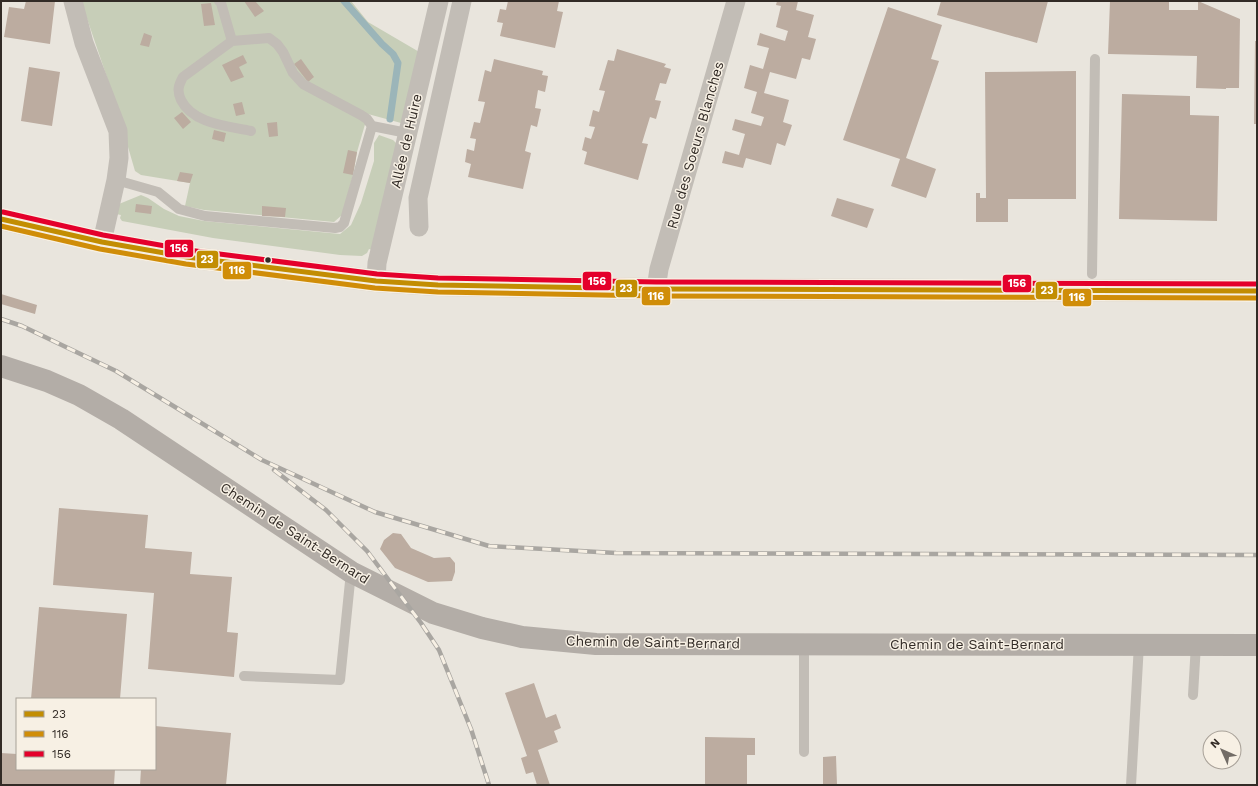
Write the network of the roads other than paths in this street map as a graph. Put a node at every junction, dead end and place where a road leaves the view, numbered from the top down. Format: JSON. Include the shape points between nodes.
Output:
{"nodes":[{"id":1,"x":73,"y":1,"type":"edge"},
{"id":2,"x":219,"y":1,"type":"edge"},
{"id":3,"x":439,"y":1,"type":"edge"},
{"id":4,"x":462,"y":1,"type":"edge"},
{"id":5,"x":736,"y":1,"type":"edge"},
{"id":6,"x":232,"y":41,"type":"junction"},
{"id":7,"x":1094,"y":58,"type":"dead end"},
{"id":8,"x":372,"y":126,"type":"junction"},
{"id":9,"x":251,"y":131,"type":"dead end"},
{"id":10,"x":407,"y":134,"type":"junction"},
{"id":11,"x":116,"y":180,"type":"junction"},
{"id":12,"x":1,"y":219,"type":"edge"},
{"id":13,"x":418,"y":227,"type":"dead end"},
{"id":14,"x":102,"y":242,"type":"junction"},
{"id":15,"x":1092,"y":274,"type":"dead end"},
{"id":16,"x":376,"y":281,"type":"junction"},
{"id":17,"x":656,"y":289,"type":"junction"},
{"id":18,"x":1257,"y":291,"type":"edge"},
{"id":19,"x":1,"y":366,"type":"edge"},
{"id":20,"x":351,"y":572,"type":"junction"},
{"id":21,"x":804,"y":644,"type":"junction"},
{"id":22,"x":1139,"y":644,"type":"junction"},
{"id":23,"x":1196,"y":644,"type":"junction"},
{"id":24,"x":1257,"y":645,"type":"edge"},
{"id":25,"x":244,"y":676,"type":"dead end"},
{"id":26,"x":1193,"y":695,"type":"dead end"},
{"id":27,"x":804,"y":752,"type":"dead end"},
{"id":28,"x":1131,"y":785,"type":"edge"}],
"edges":[{"from":1,"to":11,"type":"street","via":[[84,43],[118,131],[119,158]]},
{"from":2,"to":6,"type":"lane"},
{"from":3,"to":10,"type":"street","name":"Allée de Huire"},
{"from":4,"to":13,"type":"street","via":[[418,198]]},
{"from":5,"to":17,"type":"street","name":"Rue des Soeurs Blanches","via":[[659,269]]},
{"from":6,"to":8,"type":"lane","via":[[270,38],[283,52],[293,73],[303,84],[361,115]]},
{"from":6,"to":9,"type":"lane","via":[[183,77],[178,85],[178,94],[189,110],[206,121]]},
{"from":7,"to":15,"type":"lane"},
{"from":8,"to":10,"type":"lane"},
{"from":8,"to":11,"type":"lane","via":[[344,223],[336,228],[205,216],[179,209],[158,192]]},
{"from":10,"to":16,"type":"street","name":"Allée de Huire","via":[[377,263]]},
{"from":11,"to":14,"type":"street"},
{"from":12,"to":14,"type":"street"},
{"from":14,"to":16,"type":"street","via":[[187,257]]},
{"from":16,"to":17,"type":"street","via":[[438,286]]},
{"from":17,"to":18,"type":"street"},
{"from":19,"to":20,"type":"main road","name":"Chemin de Saint-Bernard","via":[[79,395]]},
{"from":20,"to":21,"type":"main road","name":"Chemin de Saint-Bernard","via":[[433,614],[522,637],[596,644]]},
{"from":20,"to":25,"type":"lane","via":[[340,680]]},
{"from":21,"to":22,"type":"main road","name":"Chemin de Saint-Bernard"},
{"from":21,"to":27,"type":"lane"},
{"from":22,"to":23,"type":"main road","name":"Chemin de Saint-Bernard"},
{"from":22,"to":28,"type":"lane"},
{"from":23,"to":24,"type":"main road","name":"Chemin de Saint-Bernard"},
{"from":23,"to":26,"type":"lane"}]}
